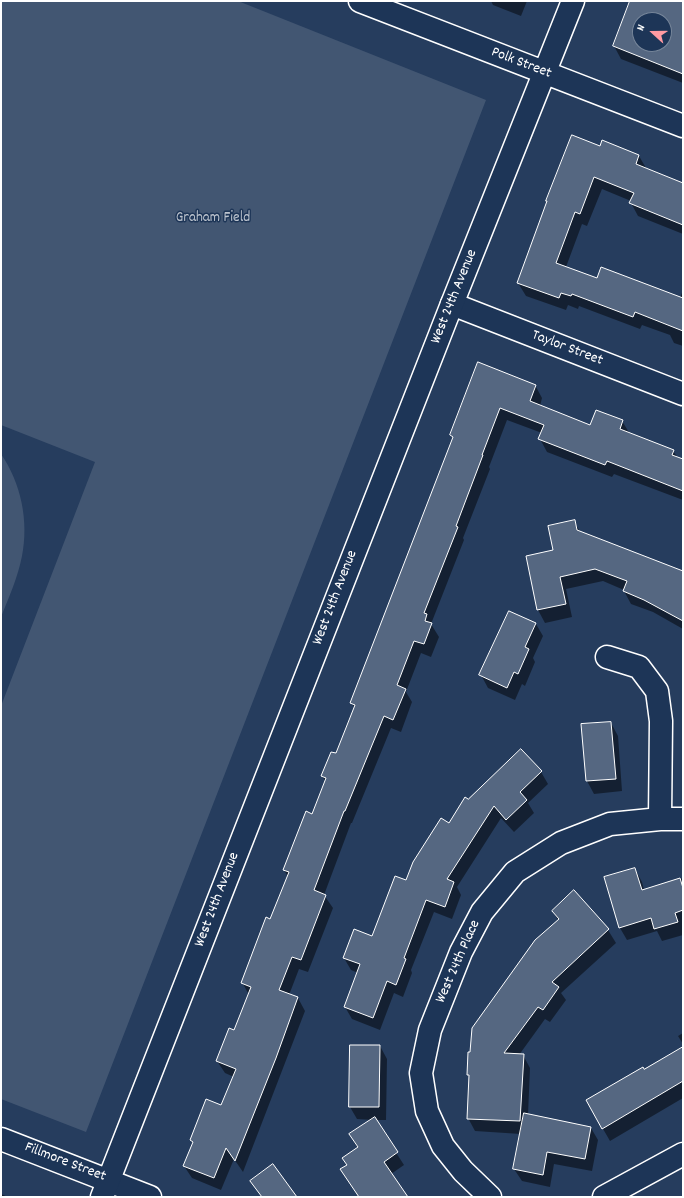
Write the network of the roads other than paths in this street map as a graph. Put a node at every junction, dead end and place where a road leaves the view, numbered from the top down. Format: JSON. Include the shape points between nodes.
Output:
{"nodes":[{"id":1,"x":360,"y":1,"type":"edge"},
{"id":2,"x":573,"y":1,"type":"edge"},
{"id":3,"x":545,"y":73,"type":"junction"},
{"id":4,"x":683,"y":126,"type":"edge"},
{"id":5,"x":452,"y":304,"type":"junction"},
{"id":6,"x":683,"y":394,"type":"edge"},
{"id":7,"x":607,"y":657,"type":"dead end"},
{"id":8,"x":660,"y":819,"type":"junction"},
{"id":9,"x":683,"y":819,"type":"edge"},
{"id":10,"x":1,"y":1139,"type":"edge"},
{"id":11,"x":683,"y":1154,"type":"edge"},
{"id":12,"x":105,"y":1189,"type":"edge"},
{"id":13,"x":150,"y":1197,"type":"edge"},
{"id":14,"x":490,"y":1197,"type":"edge"},
{"id":15,"x":604,"y":1197,"type":"edge"}],
"edges":[{"from":1,"to":3,"type":"street","name":"Polk Street"},
{"from":2,"to":3,"type":"street","name":"West 24th Avenue"},
{"from":3,"to":4,"type":"street","name":"Polk Street"},
{"from":3,"to":5,"type":"street","name":"West 24th Avenue"},
{"from":5,"to":6,"type":"street","name":"Taylor Street"},
{"from":5,"to":12,"type":"street","name":"West 24th Avenue"},
{"from":7,"to":8,"type":"street","via":[[639,667],[657,691],[661,721]]},
{"from":8,"to":9,"type":"street","name":"West 24th Place"},
{"from":8,"to":14,"type":"street","name":"West 24th Place","via":[[610,824],[561,843],[515,872],[482,912],[461,952],[430,1030],[421,1073],[427,1111],[443,1146],[463,1171]]},
{"from":10,"to":12,"type":"street","name":"Fillmore Street"},
{"from":11,"to":15,"type":"street"},
{"from":12,"to":13,"type":"street","name":"Fillmore Street"}]}
